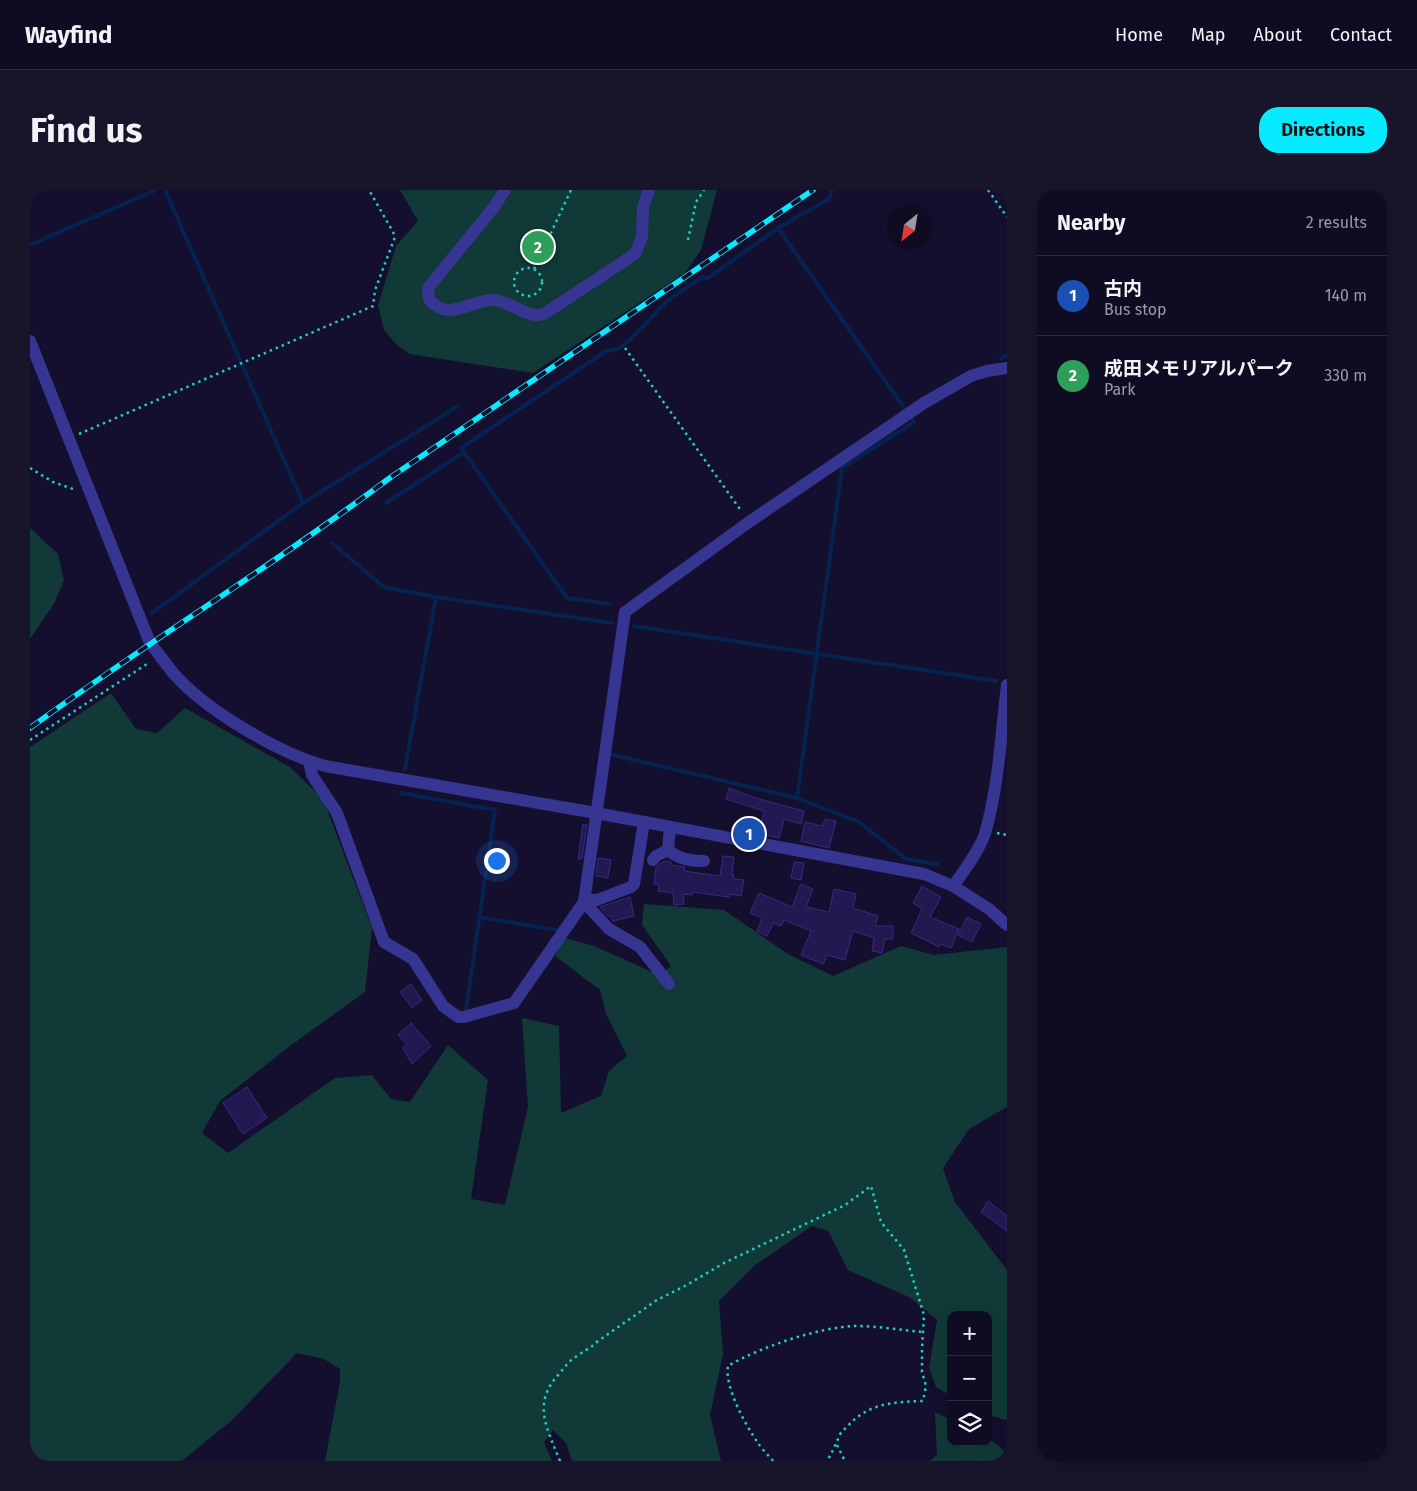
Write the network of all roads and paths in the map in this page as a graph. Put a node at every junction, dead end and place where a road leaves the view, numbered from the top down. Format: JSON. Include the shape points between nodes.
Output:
{"nodes":[{"id":1,"x":369,"y":190,"type":"edge"},
{"id":2,"x":505,"y":190,"type":"edge"},
{"id":3,"x":572,"y":190,"type":"edge"},
{"id":4,"x":649,"y":190,"type":"edge"},
{"id":5,"x":704,"y":190,"type":"edge"},
{"id":6,"x":988,"y":190,"type":"edge"},
{"id":7,"x":1007,"y":217,"type":"edge"},
{"id":8,"x":688,"y":240,"type":"dead end"},
{"id":9,"x":534,"y":269,"type":"junction"},
{"id":10,"x":30,"y":341,"type":"edge"},
{"id":11,"x":625,"y":348,"type":"dead end"},
{"id":12,"x":1007,"y":368,"type":"edge"},
{"id":13,"x":68,"y":439,"type":"junction"},
{"id":14,"x":30,"y":468,"type":"edge"},
{"id":15,"x":91,"y":495,"type":"junction"},
{"id":16,"x":749,"y":522,"type":"junction"},
{"id":17,"x":160,"y":656,"type":"junction"},
{"id":18,"x":1007,"y":685,"type":"edge"},
{"id":19,"x":30,"y":740,"type":"edge"},
{"id":20,"x":309,"y":762,"type":"junction"},
{"id":21,"x":596,"y":813,"type":"junction"},
{"id":22,"x":644,"y":822,"type":"junction"},
{"id":23,"x":670,"y":827,"type":"junction"},
{"id":24,"x":668,"y":850,"type":"junction"},
{"id":25,"x":653,"y":860,"type":"dead end"},
{"id":26,"x":704,"y":862,"type":"dead end"},
{"id":27,"x":953,"y":886,"type":"junction"},
{"id":28,"x":584,"y":901,"type":"junction"},
{"id":29,"x":1007,"y":924,"type":"edge"},
{"id":30,"x":669,"y":984,"type":"dead end"},
{"id":31,"x":924,"y":1332,"type":"junction"},
{"id":32,"x":836,"y":1445,"type":"junction"},
{"id":33,"x":560,"y":1461,"type":"edge"},
{"id":34,"x":773,"y":1461,"type":"edge"},
{"id":35,"x":827,"y":1461,"type":"edge"},
{"id":36,"x":845,"y":1461,"type":"edge"}],
"edges":[{"from":1,"to":13,"type":"path","via":[[395,237],[375,290],[373,306]]},
{"from":2,"to":4,"type":"street","via":[[428,288],[429,299],[439,308],[454,310],[494,300],[537,316],[544,314],[635,254],[642,237],[643,208]]},
{"from":3,"to":9,"type":"path"},
{"from":5,"to":8,"type":"path","via":[[696,202]]},
{"from":6,"to":7,"type":"path"},
{"from":9,"to":9,"type":"path","via":[[524,268],[516,274],[515,288],[522,295],[535,295],[541,288],[540,275]]},
{"from":10,"to":13,"type":"street"},
{"from":11,"to":16,"type":"path"},
{"from":12,"to":16,"type":"street","via":[[971,376],[924,403]]},
{"from":13,"to":15,"type":"street"},
{"from":14,"to":15,"type":"path","via":[[52,482]]},
{"from":15,"to":17,"type":"street","via":[[150,643]]},
{"from":16,"to":21,"type":"street","via":[[625,612]]},
{"from":17,"to":19,"type":"path"},
{"from":17,"to":20,"type":"street","via":[[175,675],[237,724]]},
{"from":18,"to":27,"type":"street","via":[[986,831]]},
{"from":20,"to":21,"type":"street"},
{"from":20,"to":28,"type":"street","via":[[312,775],[337,813],[384,942],[413,959],[443,1006],[458,1018],[514,1003]]},
{"from":21,"to":22,"type":"street"},
{"from":21,"to":28,"type":"street"},
{"from":22,"to":23,"type":"street"},
{"from":22,"to":28,"type":"street","via":[[634,884],[597,900]]},
{"from":23,"to":24,"type":"street"},
{"from":23,"to":27,"type":"street","via":[[924,874]]},
{"from":24,"to":25,"type":"street"},
{"from":24,"to":26,"type":"street","via":[[686,860]]},
{"from":27,"to":29,"type":"street"},
{"from":28,"to":30,"type":"street","via":[[609,929],[640,947]]},
{"from":31,"to":32,"type":"path","via":[[922,1372],[926,1386],[923,1401],[869,1409],[852,1420]]},
{"from":31,"to":33,"type":"path","via":[[924,1315],[904,1250],[881,1222],[871,1186],[845,1205],[724,1263],[657,1300],[573,1359],[553,1380],[543,1399],[544,1420]]},
{"from":31,"to":34,"type":"path","via":[[855,1326],[830,1328],[791,1339],[728,1366],[726,1374],[736,1402],[758,1442]]},
{"from":32,"to":35,"type":"path"},
{"from":32,"to":36,"type":"path"}]}
